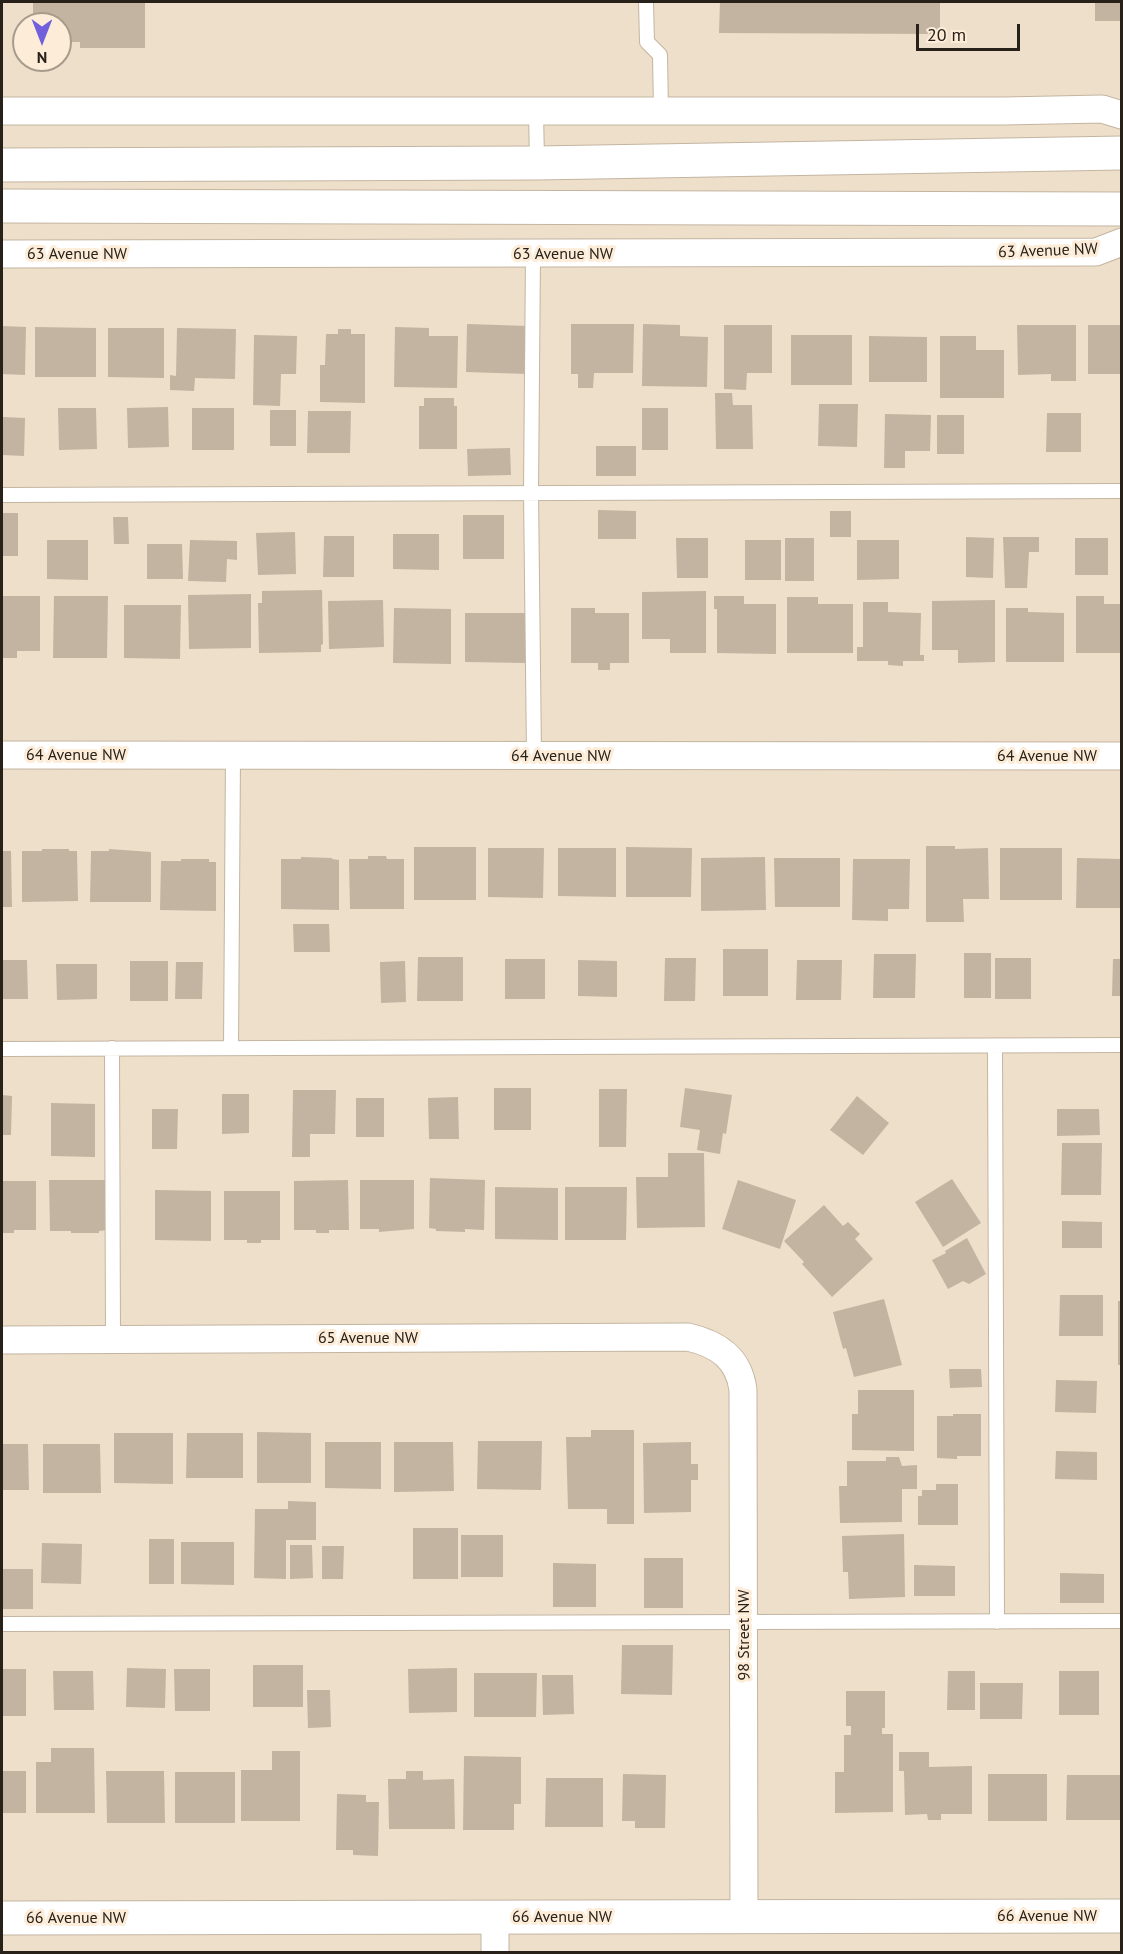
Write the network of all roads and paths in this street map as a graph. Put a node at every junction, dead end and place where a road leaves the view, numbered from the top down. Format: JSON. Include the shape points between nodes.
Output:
{"nodes":[{"id":1,"x":646,"y":2,"type":"edge"},
{"id":2,"x":536,"y":110,"type":"junction"},
{"id":3,"x":662,"y":110,"type":"junction"},
{"id":4,"x":2,"y":111,"type":"edge"},
{"id":5,"x":1122,"y":115,"type":"edge"},
{"id":6,"x":1122,"y":153,"type":"edge"},
{"id":7,"x":537,"y":163,"type":"junction"},
{"id":8,"x":2,"y":165,"type":"edge"},
{"id":9,"x":2,"y":206,"type":"edge"},
{"id":10,"x":1122,"y":209,"type":"edge"},
{"id":11,"x":1122,"y":242,"type":"edge"},
{"id":12,"x":2,"y":254,"type":"edge"},
{"id":13,"x":533,"y":254,"type":"junction"},
{"id":14,"x":1122,"y":491,"type":"edge"},
{"id":15,"x":531,"y":492,"type":"junction"},
{"id":16,"x":2,"y":495,"type":"edge"},
{"id":17,"x":2,"y":755,"type":"edge"},
{"id":18,"x":233,"y":755,"type":"junction"},
{"id":19,"x":534,"y":756,"type":"junction"},
{"id":20,"x":1122,"y":756,"type":"edge"},
{"id":21,"x":1122,"y":1045,"type":"edge"},
{"id":22,"x":995,"y":1046,"type":"junction"},
{"id":23,"x":112,"y":1048,"type":"junction"},
{"id":24,"x":231,"y":1048,"type":"junction"},
{"id":25,"x":2,"y":1049,"type":"edge"},
{"id":26,"x":113,"y":1339,"type":"junction"},
{"id":27,"x":2,"y":1340,"type":"edge"},
{"id":28,"x":729,"y":1358,"type":"joint"},
{"id":29,"x":1122,"y":1621,"type":"edge"},
{"id":30,"x":744,"y":1622,"type":"junction"},
{"id":31,"x":997,"y":1622,"type":"junction"},
{"id":32,"x":2,"y":1624,"type":"edge"},
{"id":33,"x":1122,"y":1916,"type":"edge"},
{"id":34,"x":495,"y":1917,"type":"junction"},
{"id":35,"x":744,"y":1917,"type":"junction"},
{"id":36,"x":2,"y":1918,"type":"edge"},
{"id":37,"x":495,"y":1953,"type":"edge"}],
"edges":[{"from":1,"to":3,"type":"lane","via":[[647,42],[660,55]]},
{"from":2,"to":3,"type":"street"},
{"from":2,"to":4,"type":"street"},
{"from":2,"to":7,"type":"lane"},
{"from":3,"to":5,"type":"street","via":[[1102,109]]},
{"from":6,"to":7,"type":"main road"},
{"from":7,"to":8,"type":"main road"},
{"from":9,"to":10,"type":"main road"},
{"from":11,"to":13,"type":"street","name":"63 Avenue NW","via":[[1096,252]]},
{"from":12,"to":13,"type":"street","name":"63 Avenue NW"},
{"from":13,"to":15,"type":"lane"},
{"from":14,"to":15,"type":"lane"},
{"from":15,"to":16,"type":"lane"},
{"from":15,"to":19,"type":"lane"},
{"from":17,"to":18,"type":"street","name":"64 Avenue NW"},
{"from":18,"to":19,"type":"street","name":"64 Avenue NW"},
{"from":18,"to":24,"type":"lane"},
{"from":19,"to":20,"type":"street","name":"64 Avenue NW"},
{"from":21,"to":22,"type":"lane"},
{"from":22,"to":24,"type":"lane"},
{"from":22,"to":31,"type":"lane"},
{"from":23,"to":24,"type":"lane"},
{"from":23,"to":25,"type":"lane"},
{"from":23,"to":26,"type":"lane"},
{"from":26,"to":27,"type":"street","name":"65 Avenue NW"},
{"from":26,"to":28,"type":"street","name":"65 Avenue NW","via":[[688,1337],[704,1341]]},
{"from":28,"to":30,"type":"street","name":"98 Street NW","via":[[737,1366],[743,1390]]},
{"from":29,"to":31,"type":"lane"},
{"from":30,"to":31,"type":"lane"},
{"from":30,"to":32,"type":"lane"},
{"from":30,"to":35,"type":"street","name":"98 Street NW"},
{"from":33,"to":35,"type":"main road","name":"66 Avenue NW"},
{"from":34,"to":35,"type":"main road","name":"66 Avenue NW"},
{"from":34,"to":36,"type":"main road","name":"66 Avenue NW"},
{"from":34,"to":37,"type":"street"}]}
